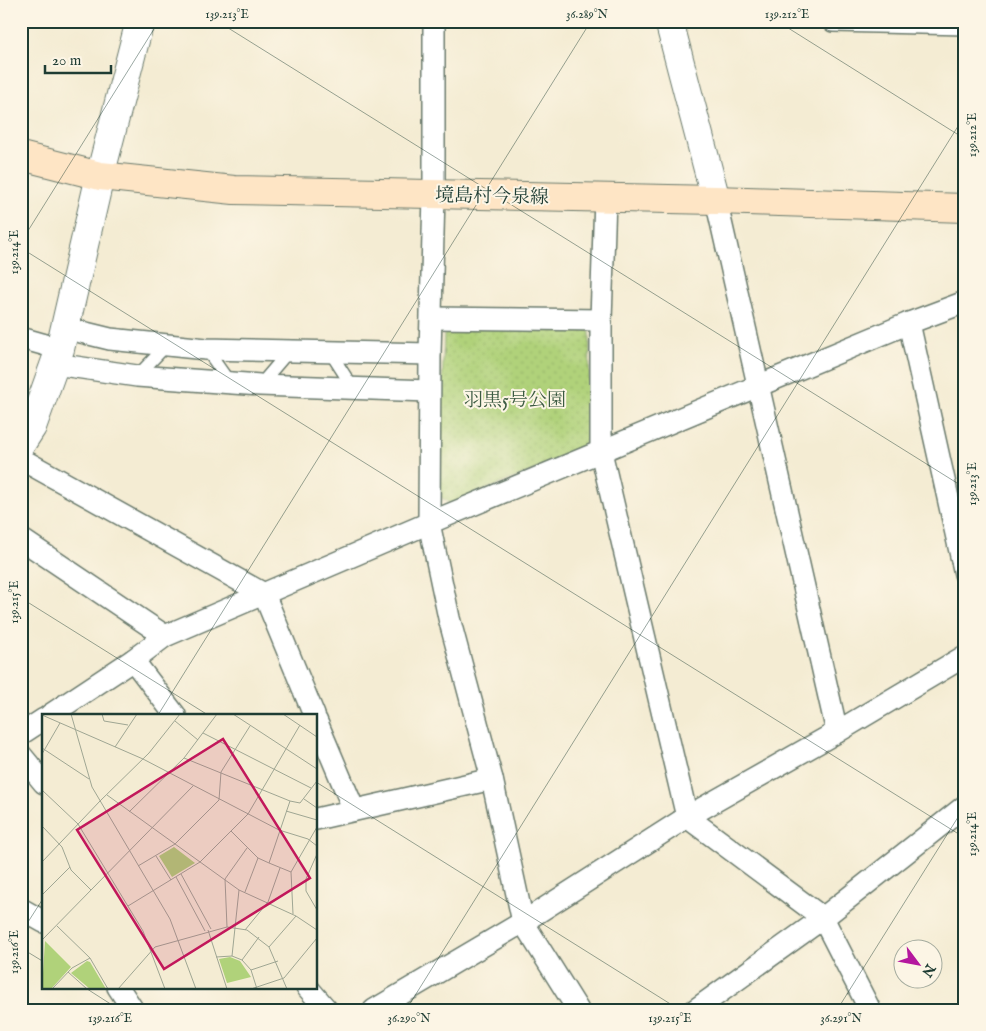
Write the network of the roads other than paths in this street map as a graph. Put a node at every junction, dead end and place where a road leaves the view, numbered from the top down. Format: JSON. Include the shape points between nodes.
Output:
{"nodes":[{"id":1,"x":140,"y":21,"type":"edge"},
{"id":2,"x":434,"y":21,"type":"edge"},
{"id":3,"x":669,"y":21,"type":"edge"},
{"id":4,"x":833,"y":21,"type":"edge"},
{"id":5,"x":965,"y":24,"type":"edge"},
{"id":6,"x":21,"y":156,"type":"edge"},
{"id":7,"x":100,"y":176,"type":"junction"},
{"id":8,"x":434,"y":194,"type":"junction"},
{"id":9,"x":605,"y":198,"type":"junction"},
{"id":10,"x":716,"y":200,"type":"junction"},
{"id":11,"x":965,"y":208,"type":"edge"},
{"id":12,"x":965,"y":302,"type":"edge"},
{"id":13,"x":432,"y":318,"type":"junction"},
{"id":14,"x":601,"y":320,"type":"junction"},
{"id":15,"x":909,"y":323,"type":"junction"},
{"id":16,"x":21,"y":338,"type":"edge"},
{"id":17,"x":167,"y":345,"type":"junction"},
{"id":18,"x":60,"y":347,"type":"junction"},
{"id":19,"x":206,"y":349,"type":"junction"},
{"id":20,"x":289,"y":350,"type":"junction"},
{"id":21,"x":330,"y":352,"type":"junction"},
{"id":22,"x":430,"y":354,"type":"junction"},
{"id":23,"x":136,"y":376,"type":"junction"},
{"id":24,"x":230,"y":383,"type":"junction"},
{"id":25,"x":260,"y":385,"type":"junction"},
{"id":26,"x":758,"y":387,"type":"junction"},
{"id":27,"x":353,"y":388,"type":"junction"},
{"id":28,"x":429,"y":391,"type":"junction"},
{"id":29,"x":21,"y":444,"type":"edge"},
{"id":30,"x":601,"y":452,"type":"junction"},
{"id":31,"x":21,"y":459,"type":"edge"},
{"id":32,"x":429,"y":523,"type":"junction"},
{"id":33,"x":21,"y":539,"type":"edge"},
{"id":34,"x":965,"y":574,"type":"edge"},
{"id":35,"x":264,"y":594,"type":"junction"},
{"id":36,"x":165,"y":636,"type":"junction"},
{"id":37,"x":965,"y":656,"type":"edge"},
{"id":38,"x":133,"y":660,"type":"junction"},
{"id":39,"x":52,"y":714,"type":"edge"},
{"id":40,"x":174,"y":714,"type":"edge"},
{"id":41,"x":314,"y":714,"type":"edge"},
{"id":42,"x":42,"y":720,"type":"edge"},
{"id":43,"x":318,"y":725,"type":"edge"},
{"id":44,"x":837,"y":732,"type":"junction"},
{"id":45,"x":21,"y":734,"type":"edge"},
{"id":46,"x":21,"y":755,"type":"edge"},
{"id":47,"x":492,"y":779,"type":"junction"},
{"id":48,"x":42,"y":781,"type":"edge"},
{"id":49,"x":965,"y":806,"type":"edge"},
{"id":50,"x":354,"y":810,"type":"junction"},
{"id":51,"x":687,"y":817,"type":"junction"},
{"id":52,"x":318,"y":819,"type":"edge"},
{"id":53,"x":21,"y":909,"type":"edge"},
{"id":54,"x":823,"y":918,"type":"junction"},
{"id":55,"x":42,"y":921,"type":"edge"},
{"id":56,"x":523,"y":922,"type":"junction"},
{"id":57,"x":119,"y":988,"type":"edge"},
{"id":58,"x":308,"y":988,"type":"edge"},
{"id":59,"x":133,"y":1010,"type":"edge"},
{"id":60,"x":327,"y":1010,"type":"edge"},
{"id":61,"x":374,"y":1010,"type":"edge"},
{"id":62,"x":578,"y":1010,"type":"edge"},
{"id":63,"x":696,"y":1010,"type":"edge"},
{"id":64,"x":870,"y":1010,"type":"edge"}],
"edges":[{"from":1,"to":7,"type":"street"},
{"from":2,"to":8,"type":"street"},
{"from":3,"to":10,"type":"street"},
{"from":4,"to":5,"type":"street"},
{"from":6,"to":7,"type":"main road","name":"境島村今泉線"},
{"from":7,"to":8,"type":"main road","name":"境島村今泉線","via":[[234,190]]},
{"from":7,"to":18,"type":"street"},
{"from":8,"to":9,"type":"main road","name":"境島村今泉線"},
{"from":8,"to":13,"type":"street"},
{"from":9,"to":10,"type":"main road","name":"境島村今泉線"},
{"from":9,"to":14,"type":"street"},
{"from":10,"to":11,"type":"main road","name":"境島村今泉線"},
{"from":10,"to":26,"type":"street"},
{"from":12,"to":15,"type":"street"},
{"from":13,"to":14,"type":"street"},
{"from":13,"to":22,"type":"street"},
{"from":14,"to":30,"type":"street"},
{"from":15,"to":26,"type":"street"},
{"from":15,"to":34,"type":"street"},
{"from":16,"to":18,"type":"street"},
{"from":17,"to":18,"type":"street","via":[[110,339]]},
{"from":17,"to":19,"type":"street"},
{"from":17,"to":23,"type":"lane"},
{"from":18,"to":23,"type":"street"},
{"from":18,"to":29,"type":"street","via":[[32,427]]},
{"from":19,"to":20,"type":"street"},
{"from":19,"to":24,"type":"lane"},
{"from":20,"to":21,"type":"street"},
{"from":20,"to":25,"type":"lane"},
{"from":21,"to":22,"type":"street"},
{"from":21,"to":27,"type":"lane"},
{"from":22,"to":28,"type":"street"},
{"from":23,"to":24,"type":"street"},
{"from":24,"to":25,"type":"street"},
{"from":25,"to":27,"type":"street"},
{"from":26,"to":30,"type":"street"},
{"from":26,"to":44,"type":"street"},
{"from":27,"to":28,"type":"street"},
{"from":28,"to":32,"type":"street"},
{"from":30,"to":32,"type":"street"},
{"from":30,"to":51,"type":"street"},
{"from":31,"to":35,"type":"street"},
{"from":32,"to":35,"type":"street"},
{"from":32,"to":47,"type":"street","via":[[449,618]]},
{"from":33,"to":36,"type":"street"},
{"from":35,"to":36,"type":"street"},
{"from":35,"to":41,"type":"street"},
{"from":36,"to":38,"type":"street"},
{"from":37,"to":44,"type":"street"},
{"from":38,"to":39,"type":"street"},
{"from":38,"to":40,"type":"street"},
{"from":42,"to":45,"type":"street"},
{"from":43,"to":50,"type":"street"},
{"from":44,"to":51,"type":"street"},
{"from":46,"to":48,"type":"street"},
{"from":47,"to":50,"type":"street"},
{"from":47,"to":56,"type":"street"},
{"from":49,"to":54,"type":"street"},
{"from":50,"to":52,"type":"street"},
{"from":51,"to":54,"type":"street"},
{"from":51,"to":56,"type":"street"},
{"from":53,"to":55,"type":"street"},
{"from":54,"to":63,"type":"street"},
{"from":54,"to":64,"type":"street"},
{"from":56,"to":61,"type":"street"},
{"from":56,"to":62,"type":"street"},
{"from":57,"to":59,"type":"street"},
{"from":58,"to":60,"type":"street"}]}
